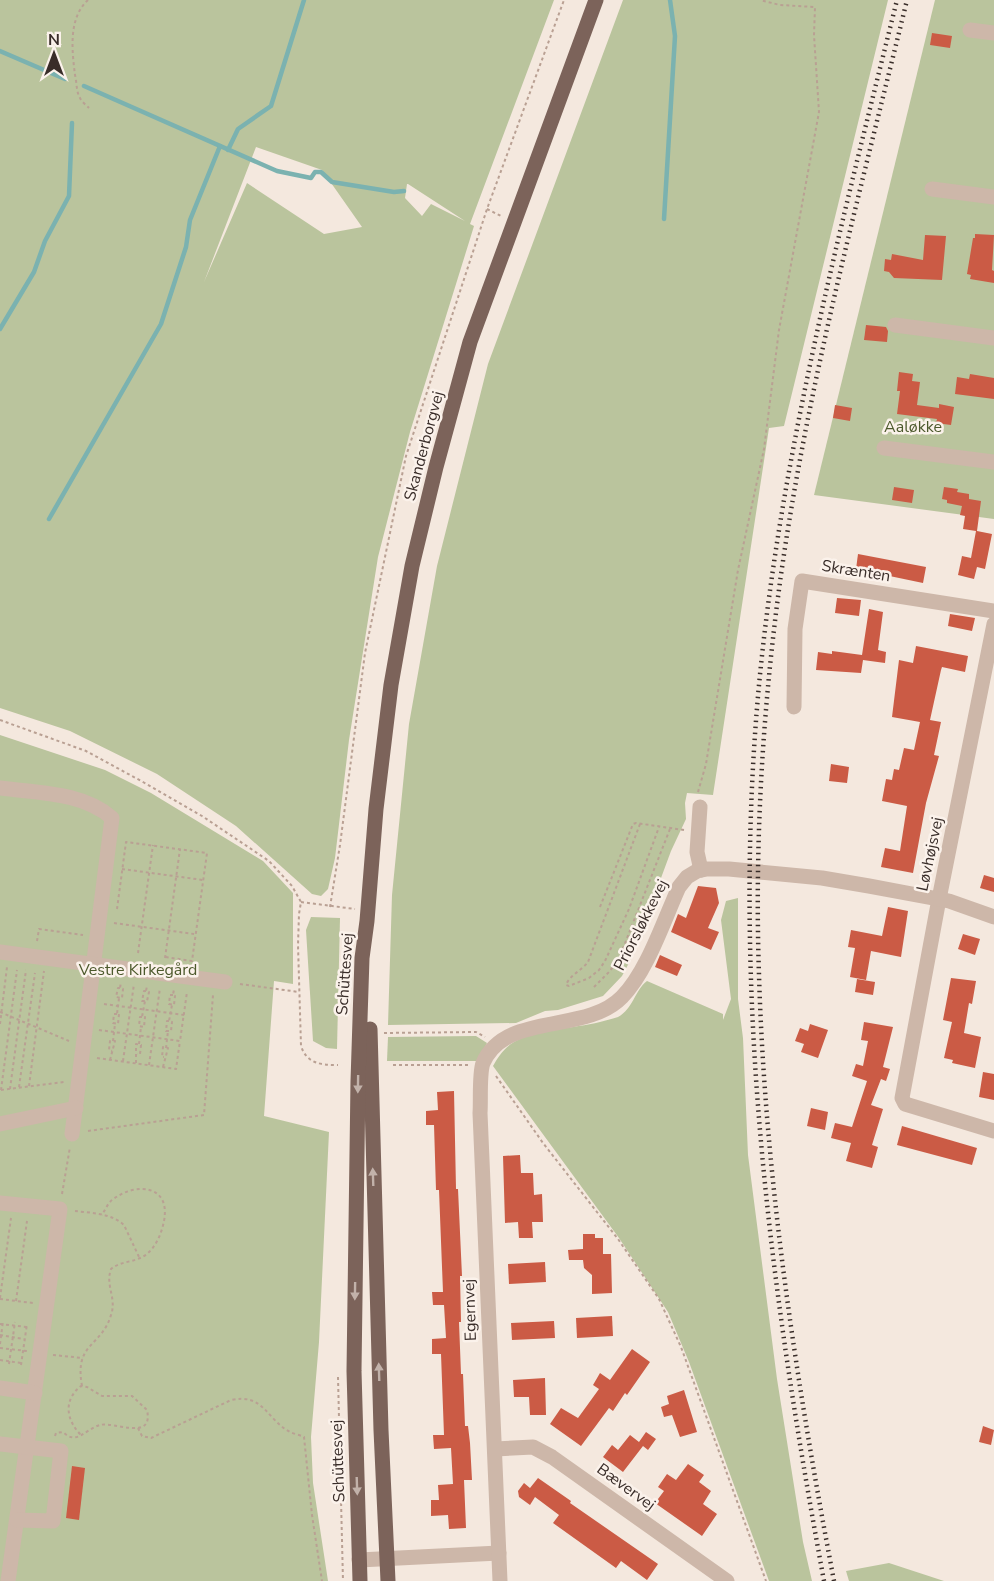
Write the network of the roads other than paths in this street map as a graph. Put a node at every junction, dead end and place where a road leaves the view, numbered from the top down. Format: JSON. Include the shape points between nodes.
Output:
{"nodes":[{"id":1,"x":596,"y":0,"type":"edge"},
{"id":2,"x":970,"y":30,"type":"dead end"},
{"id":3,"x":994,"y":33,"type":"edge"},
{"id":4,"x":932,"y":189,"type":"dead end"},
{"id":5,"x":994,"y":197,"type":"edge"},
{"id":6,"x":895,"y":325,"type":"dead end"},
{"id":7,"x":994,"y":338,"type":"edge"},
{"id":8,"x":884,"y":448,"type":"dead end"},
{"id":9,"x":994,"y":462,"type":"edge"},
{"id":10,"x":994,"y":611,"type":"edge"},
{"id":11,"x":994,"y":624,"type":"edge"},
{"id":12,"x":794,"y":707,"type":"dead end"},
{"id":13,"x":0,"y":788,"type":"edge"},
{"id":14,"x":700,"y":807,"type":"road end"},
{"id":15,"x":701,"y":870,"type":"junction"},
{"id":16,"x":939,"y":899,"type":"junction"},
{"id":17,"x":994,"y":917,"type":"edge"},
{"id":18,"x":367,"y":921,"type":"junction"},
{"id":19,"x":4,"y":957,"type":"edge"},
{"id":20,"x":94,"y":964,"type":"junction"},
{"id":21,"x":224,"y":982,"type":"road end"},
{"id":22,"x":483,"y":1065,"type":"joint"},
{"id":23,"x":76,"y":1108,"type":"junction"},
{"id":24,"x":0,"y":1124,"type":"edge"},
{"id":25,"x":994,"y":1131,"type":"edge"},
{"id":26,"x":71,"y":1141,"type":"road end"},
{"id":27,"x":0,"y":1203,"type":"edge"},
{"id":28,"x":0,"y":1388,"type":"edge"},
{"id":29,"x":35,"y":1393,"type":"junction"},
{"id":30,"x":0,"y":1444,"type":"edge"},
{"id":31,"x":27,"y":1447,"type":"junction"},
{"id":32,"x":495,"y":1449,"type":"junction"},
{"id":33,"x":17,"y":1520,"type":"junction"},
{"id":34,"x":499,"y":1553,"type":"junction"},
{"id":35,"x":387,"y":1559,"type":"junction"},
{"id":36,"x":359,"y":1560,"type":"junction"},
{"id":37,"x":8,"y":1581,"type":"edge"},
{"id":38,"x":360,"y":1581,"type":"edge"},
{"id":39,"x":388,"y":1581,"type":"edge"},
{"id":40,"x":501,"y":1581,"type":"edge"},
{"id":41,"x":727,"y":1581,"type":"edge"}],
"edges":[{"from":1,"to":18,"type":"main road","name":"Skanderborgvej","via":[[470,342],[436,467],[412,567],[391,685]]},
{"from":2,"to":3,"type":"street"},
{"from":4,"to":5,"type":"street"},
{"from":6,"to":7,"type":"street"},
{"from":8,"to":9,"type":"street"},
{"from":10,"to":12,"type":"street","name":"Skrænten","via":[[801,580],[795,629]]},
{"from":11,"to":16,"type":"street","name":"Løvhøjsvej"},
{"from":13,"to":20,"type":"street","via":[[74,798],[112,818],[107,922],[97,937]]},
{"from":14,"to":15,"type":"street","via":[[697,852]]},
{"from":15,"to":16,"type":"street","via":[[729,868],[834,880]]},
{"from":15,"to":22,"type":"street","name":"Priorsløkkevej","via":[[687,877],[679,888],[639,975],[622,997],[598,1014],[521,1031],[499,1042]]},
{"from":16,"to":17,"type":"street"},
{"from":16,"to":25,"type":"street","name":"Løvhøjsvej","via":[[902,1098],[905,1104]]},
{"from":35,"to":18,"type":"main road","name":"Schüttesvej","one_way":true},
{"from":18,"to":36,"type":"main road","name":"Schüttesvej","one_way":true,"via":[[358,1070],[354,1360]]},
{"from":19,"to":20,"type":"street","via":[[32,963]]},
{"from":20,"to":21,"type":"street","via":[[161,979]]},
{"from":20,"to":23,"type":"street","via":[[91,1048],[78,1085]]},
{"from":22,"to":32,"type":"street","name":"Egernvej","via":[[481,1133]]},
{"from":23,"to":24,"type":"street"},
{"from":23,"to":26,"type":"street"},
{"from":27,"to":29,"type":"street","via":[[60,1209]]},
{"from":28,"to":29,"type":"street"},
{"from":29,"to":31,"type":"street"},
{"from":30,"to":31,"type":"street"},
{"from":31,"to":33,"type":"street"},
{"from":31,"to":33,"type":"street","via":[[61,1450],[53,1521]]},
{"from":32,"to":34,"type":"street","name":"Egernvej"},
{"from":32,"to":41,"type":"street","name":"Bævervej","via":[[533,1447],[552,1457]]},
{"from":33,"to":37,"type":"street"},
{"from":34,"to":35,"type":"street"},
{"from":34,"to":40,"type":"street","name":"Egernvej"},
{"from":35,"to":36,"type":"street"},
{"from":35,"to":39,"type":"main road","name":"Schüttesvej"},
{"from":36,"to":38,"type":"main road","name":"Schüttesvej"}]}
